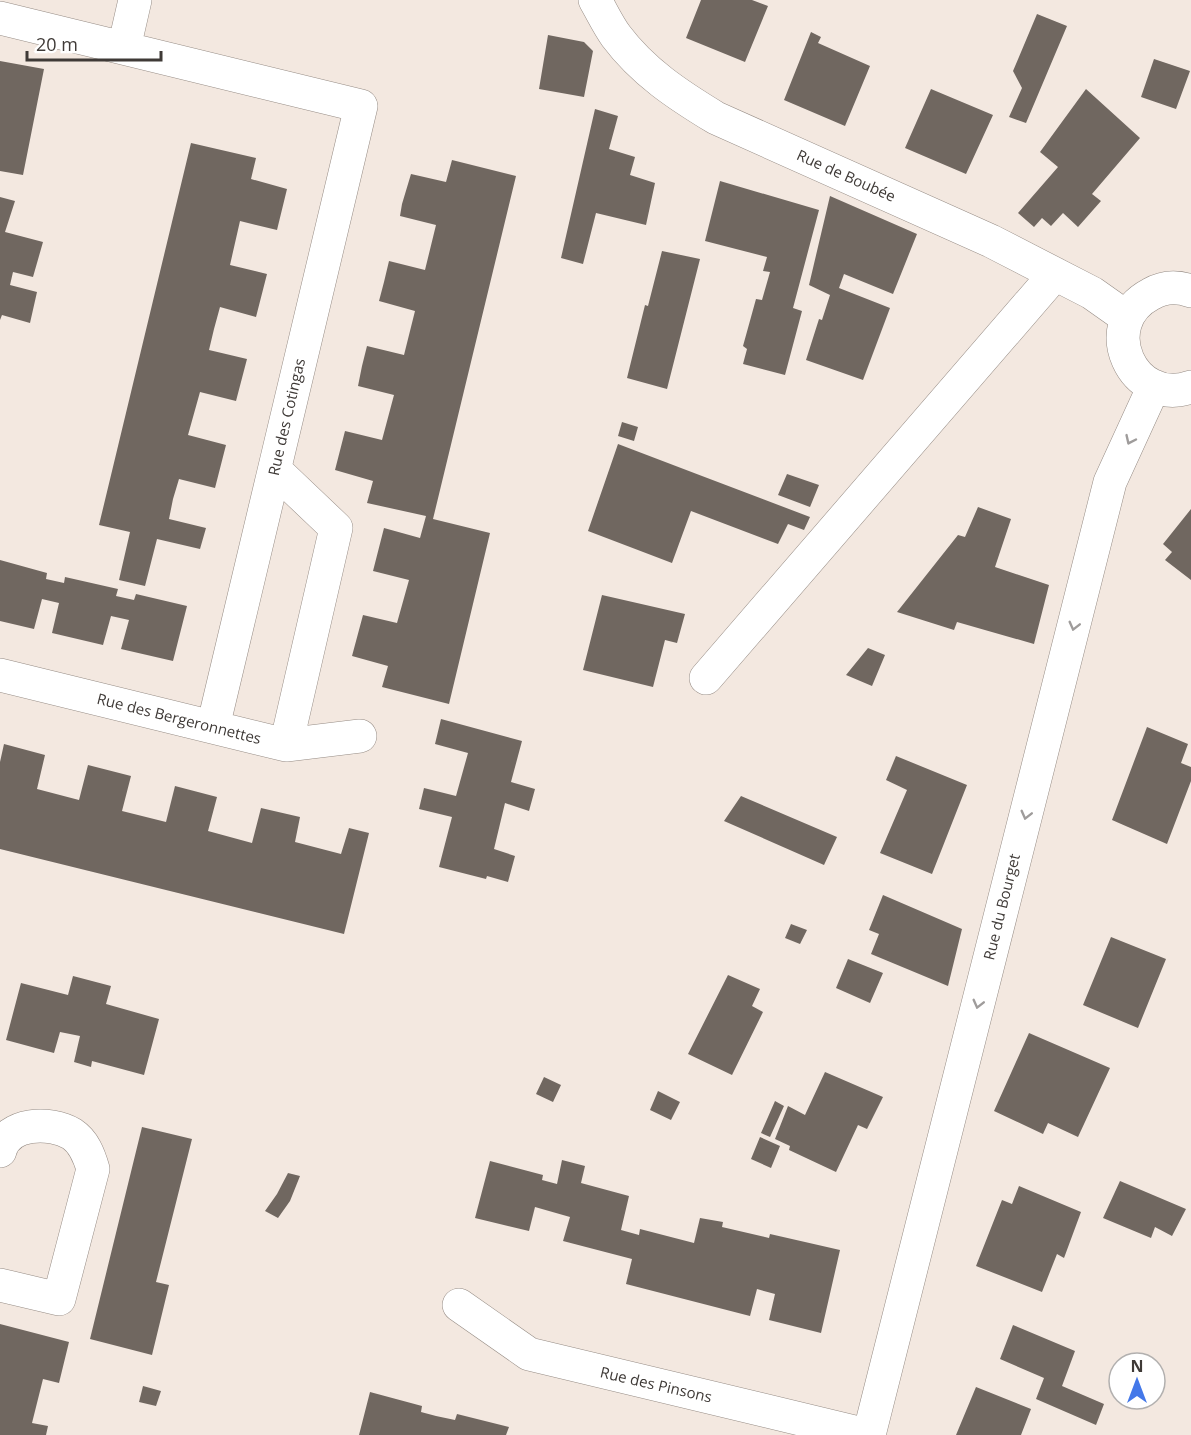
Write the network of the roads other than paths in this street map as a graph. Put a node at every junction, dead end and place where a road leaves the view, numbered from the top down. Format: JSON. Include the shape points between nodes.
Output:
{"nodes":[{"id":1,"x":135,"y":0,"type":"edge"},
{"id":2,"x":595,"y":0,"type":"edge"},
{"id":3,"x":0,"y":18,"type":"edge"},
{"id":4,"x":124,"y":48,"type":"junction"},
{"id":5,"x":1055,"y":274,"type":"junction"},
{"id":6,"x":1188,"y":284,"type":"edge"},
{"id":7,"x":1126,"y":317,"type":"junction"},
{"id":8,"x":1155,"y":386,"type":"junction"},
{"id":9,"x":1191,"y":387,"type":"edge"},
{"id":10,"x":275,"y":470,"type":"junction"},
{"id":11,"x":0,"y":675,"type":"edge"},
{"id":12,"x":706,"y":678,"type":"dead end"},
{"id":13,"x":213,"y":727,"type":"junction"},
{"id":14,"x":360,"y":736,"type":"dead end"},
{"id":15,"x":286,"y":745,"type":"junction"},
{"id":16,"x":0,"y":1151,"type":"edge"},
{"id":17,"x":0,"y":1285,"type":"edge"},
{"id":18,"x":459,"y":1305,"type":"dead end"},
{"id":19,"x":868,"y":1435,"type":"edge"}],
"edges":[{"from":1,"to":4,"type":"street"},
{"from":2,"to":5,"type":"street","name":"Rue de Boubée","via":[[616,35],[643,66],[675,93],[716,118],[991,241]]},
{"from":3,"to":4,"type":"street"},
{"from":4,"to":10,"type":"street","name":"Rue des Cotingas","via":[[361,106]]},
{"from":5,"to":7,"type":"street","name":"Rue de Boubée"},
{"from":5,"to":12,"type":"street"},
{"from":6,"to":7,"type":"street","via":[[1159,289],[1140,300]]},
{"from":7,"to":8,"type":"street","via":[[1122,338],[1125,357],[1137,375]]},
{"from":8,"to":9,"type":"street","via":[[1170,390]]},
{"from":8,"to":19,"type":"street","name":"Rue du Bourget","one_way":true,"via":[[1110,482]]},
{"from":10,"to":13,"type":"street","name":"Rue des Cotingas"},
{"from":10,"to":15,"type":"street","via":[[336,528]]},
{"from":11,"to":13,"type":"street","name":"Rue des Bergeronnettes"},
{"from":13,"to":15,"type":"street","name":"Rue des Bergeronnettes"},
{"from":14,"to":15,"type":"street","name":"Rue des Bergeronnettes"},
{"from":16,"to":17,"type":"street","via":[[17,1131],[36,1125],[56,1126],[73,1134],[87,1149],[93,1169],[59,1299]]},
{"from":18,"to":19,"type":"street","name":"Rue des Pinsons","via":[[529,1354]]}]}
